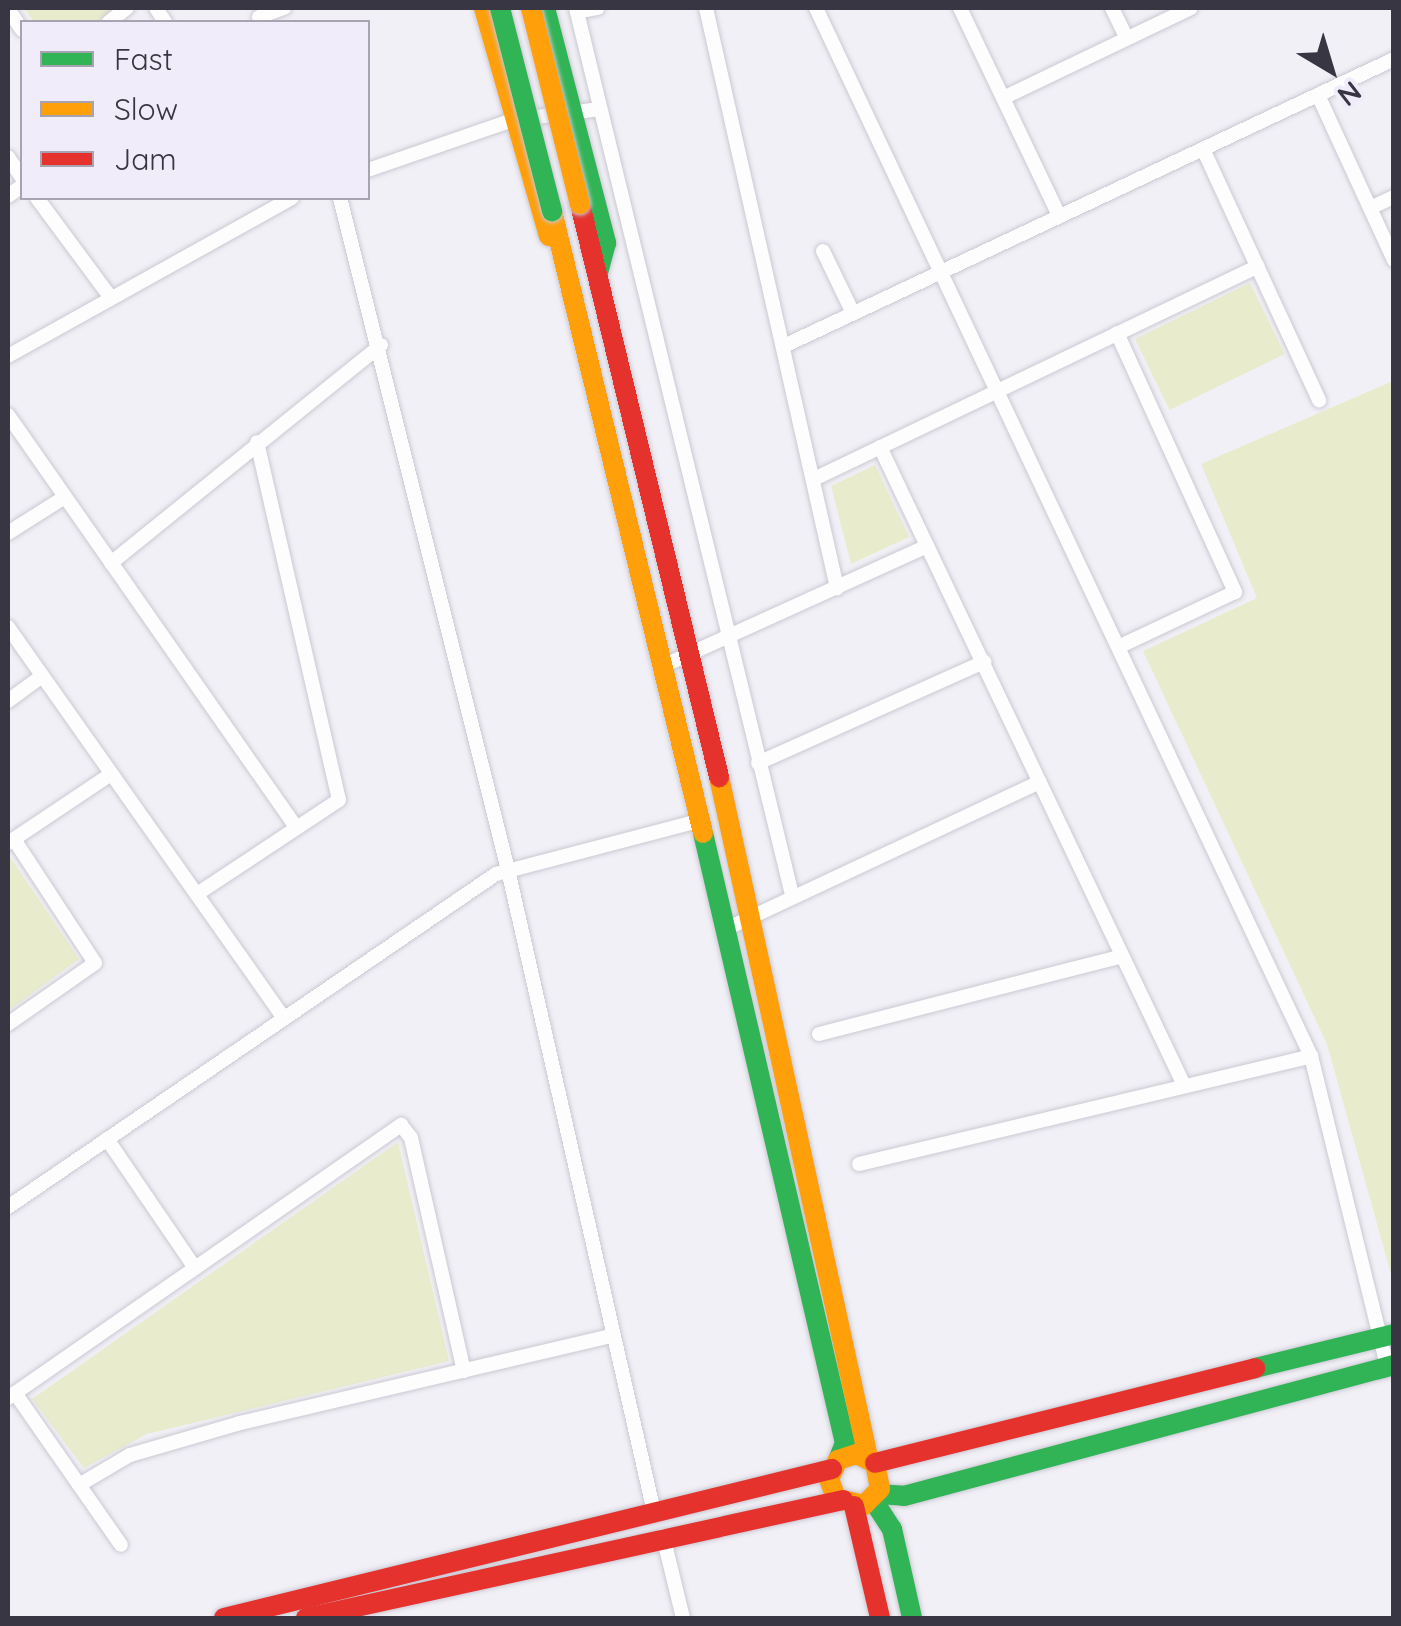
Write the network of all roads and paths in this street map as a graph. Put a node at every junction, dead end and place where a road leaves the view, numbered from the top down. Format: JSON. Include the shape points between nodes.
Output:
{"nodes":[{"id":1,"x":284,"y":8,"type":"edge"},
{"id":2,"x":484,"y":8,"type":"edge"},
{"id":3,"x":500,"y":8,"type":"edge"},
{"id":4,"x":531,"y":8,"type":"edge"},
{"id":5,"x":544,"y":8,"type":"edge"},
{"id":6,"x":598,"y":8,"type":"edge"},
{"id":7,"x":706,"y":8,"type":"edge"},
{"id":8,"x":816,"y":8,"type":"edge"},
{"id":9,"x":960,"y":8,"type":"edge"},
{"id":10,"x":1112,"y":8,"type":"edge"},
{"id":11,"x":1191,"y":8,"type":"edge"},
{"id":12,"x":576,"y":10,"type":"edge"},
{"id":13,"x":255,"y":16,"type":"edge"},
{"id":14,"x":1127,"y":39,"type":"junction"},
{"id":15,"x":1394,"y":59,"type":"edge"},
{"id":16,"x":1318,"y":95,"type":"junction"},
{"id":17,"x":1003,"y":98,"type":"junction"},
{"id":18,"x":600,"y":109,"type":"junction"},
{"id":19,"x":572,"y":116,"type":"junction"},
{"id":20,"x":512,"y":120,"type":"junction"},
{"id":21,"x":1204,"y":149,"type":"junction"},
{"id":22,"x":370,"y":169,"type":"edge"},
{"id":23,"x":1394,"y":197,"type":"edge"},
{"id":24,"x":38,"y":200,"type":"edge"},
{"id":25,"x":341,"y":200,"type":"edge"},
{"id":26,"x":262,"y":202,"type":"edge"},
{"id":27,"x":1370,"y":208,"type":"junction"},
{"id":28,"x":1059,"y":216,"type":"junction"},
{"id":29,"x":823,"y":251,"type":"dead end"},
{"id":30,"x":1394,"y":260,"type":"edge"},
{"id":31,"x":564,"y":264,"type":"junction"},
{"id":32,"x":1258,"y":266,"type":"junction"},
{"id":33,"x":942,"y":272,"type":"junction"},
{"id":34,"x":597,"y":274,"type":"junction"},
{"id":35,"x":108,"y":294,"type":"junction"},
{"id":36,"x":853,"y":314,"type":"junction"},
{"id":37,"x":1118,"y":334,"type":"junction"},
{"id":38,"x":786,"y":345,"type":"junction"},
{"id":39,"x":381,"y":346,"type":"junction"},
{"id":40,"x":8,"y":356,"type":"edge"},
{"id":41,"x":998,"y":390,"type":"junction"},
{"id":42,"x":1319,"y":400,"type":"dead end"},
{"id":43,"x":8,"y":416,"type":"edge"},
{"id":44,"x":257,"y":442,"type":"junction"},
{"id":45,"x":880,"y":447,"type":"junction"},
{"id":46,"x":814,"y":479,"type":"junction"},
{"id":47,"x":65,"y":497,"type":"junction"},
{"id":48,"x":8,"y":533,"type":"edge"},
{"id":49,"x":927,"y":546,"type":"junction"},
{"id":50,"x":111,"y":563,"type":"junction"},
{"id":51,"x":838,"y":588,"type":"junction"},
{"id":52,"x":8,"y":628,"type":"edge"},
{"id":53,"x":726,"y":638,"type":"junction"},
{"id":54,"x":1120,"y":646,"type":"junction"},
{"id":55,"x":688,"y":655,"type":"junction"},
{"id":56,"x":984,"y":662,"type":"junction"},
{"id":57,"x":664,"y":665,"type":"junction"},
{"id":58,"x":42,"y":676,"type":"junction"},
{"id":59,"x":8,"y":701,"type":"edge"},
{"id":60,"x":758,"y":763,"type":"junction"},
{"id":61,"x":111,"y":774,"type":"junction"},
{"id":62,"x":1040,"y":782,"type":"junction"},
{"id":63,"x":702,"y":820,"type":"junction"},
{"id":64,"x":296,"y":827,"type":"junction"},
{"id":65,"x":10,"y":841,"type":"edge"},
{"id":66,"x":508,"y":870,"type":"junction"},
{"id":67,"x":196,"y":894,"type":"junction"},
{"id":68,"x":792,"y":894,"type":"junction"},
{"id":69,"x":750,"y":921,"type":"junction"},
{"id":70,"x":728,"y":928,"type":"junction"},
{"id":71,"x":1122,"y":956,"type":"junction"},
{"id":72,"x":284,"y":1018,"type":"junction"},
{"id":73,"x":8,"y":1024,"type":"edge"},
{"id":74,"x":819,"y":1034,"type":"dead end"},
{"id":75,"x":1312,"y":1056,"type":"junction"},
{"id":76,"x":1182,"y":1080,"type":"junction"},
{"id":77,"x":107,"y":1139,"type":"junction"},
{"id":78,"x":859,"y":1164,"type":"dead end"},
{"id":79,"x":8,"y":1207,"type":"edge"},
{"id":80,"x":195,"y":1268,"type":"junction"},
{"id":81,"x":1388,"y":1335,"type":"edge"},
{"id":82,"x":612,"y":1336,"type":"junction"},
{"id":83,"x":1390,"y":1365,"type":"edge"},
{"id":84,"x":464,"y":1371,"type":"junction"},
{"id":85,"x":11,"y":1396,"type":"edge"},
{"id":86,"x":872,"y":1460,"type":"junction"},
{"id":87,"x":835,"y":1464,"type":"junction"},
{"id":88,"x":79,"y":1485,"type":"junction"},
{"id":89,"x":860,"y":1499,"type":"junction"},
{"id":90,"x":654,"y":1512,"type":"junction"},
{"id":91,"x":663,"y":1536,"type":"junction"},
{"id":92,"x":121,"y":1545,"type":"dead end"},
{"id":93,"x":224,"y":1618,"type":"edge"},
{"id":94,"x":306,"y":1618,"type":"edge"},
{"id":95,"x":683,"y":1618,"type":"edge"},
{"id":96,"x":880,"y":1618,"type":"edge"},
{"id":97,"x":912,"y":1618,"type":"edge"}],
"edges":[{"from":1,"to":13,"type":"street"},
{"from":2,"to":20,"type":"street"},
{"from":3,"to":31,"type":"street","bridge":true},
{"from":4,"to":34,"type":"street","bridge":true},
{"from":5,"to":19,"type":"street"},
{"from":6,"to":12,"type":"street"},
{"from":7,"to":38,"type":"street"},
{"from":8,"to":33,"type":"street"},
{"from":9,"to":17,"type":"street"},
{"from":10,"to":14,"type":"street"},
{"from":11,"to":14,"type":"street"},
{"from":12,"to":18,"type":"street"},
{"from":14,"to":17,"type":"street"},
{"from":15,"to":16,"type":"street"},
{"from":16,"to":21,"type":"street"},
{"from":16,"to":27,"type":"street"},
{"from":17,"to":28,"type":"street"},
{"from":18,"to":19,"type":"street"},
{"from":18,"to":53,"type":"street"},
{"from":19,"to":20,"type":"street"},
{"from":19,"to":34,"type":"street","via":[[606,243]]},
{"from":20,"to":22,"type":"street"},
{"from":20,"to":31,"type":"street","via":[[539,217]]},
{"from":21,"to":28,"type":"street"},
{"from":21,"to":32,"type":"street"},
{"from":23,"to":27,"type":"street"},
{"from":24,"to":35,"type":"street"},
{"from":25,"to":39,"type":"street"},
{"from":26,"to":35,"type":"street"},
{"from":27,"to":30,"type":"street"},
{"from":28,"to":33,"type":"street"},
{"from":29,"to":36,"type":"street"},
{"from":31,"to":57,"type":"street"},
{"from":32,"to":37,"type":"street"},
{"from":32,"to":42,"type":"street"},
{"from":33,"to":36,"type":"street"},
{"from":33,"to":41,"type":"street"},
{"from":34,"to":55,"type":"street"},
{"from":35,"to":40,"type":"street"},
{"from":36,"to":38,"type":"street"},
{"from":37,"to":41,"type":"street"},
{"from":37,"to":54,"type":"street","via":[[1235,592]]},
{"from":38,"to":46,"type":"street"},
{"from":39,"to":44,"type":"street"},
{"from":39,"to":66,"type":"street"},
{"from":41,"to":45,"type":"street"},
{"from":41,"to":54,"type":"street"},
{"from":43,"to":47,"type":"street"},
{"from":44,"to":50,"type":"street"},
{"from":44,"to":64,"type":"street","via":[[339,800]]},
{"from":45,"to":46,"type":"street"},
{"from":45,"to":49,"type":"street"},
{"from":46,"to":51,"type":"street"},
{"from":47,"to":48,"type":"street"},
{"from":47,"to":50,"type":"street"},
{"from":49,"to":51,"type":"street"},
{"from":49,"to":56,"type":"street"},
{"from":50,"to":64,"type":"street"},
{"from":51,"to":53,"type":"street"},
{"from":52,"to":58,"type":"street"},
{"from":53,"to":55,"type":"street"},
{"from":53,"to":60,"type":"street"},
{"from":54,"to":75,"type":"street"},
{"from":55,"to":57,"type":"street"},
{"from":55,"to":69,"type":"street"},
{"from":56,"to":60,"type":"street"},
{"from":56,"to":62,"type":"street"},
{"from":57,"to":63,"type":"street"},
{"from":58,"to":59,"type":"street"},
{"from":58,"to":61,"type":"street"},
{"from":60,"to":68,"type":"street"},
{"from":61,"to":65,"type":"street"},
{"from":61,"to":67,"type":"street"},
{"from":62,"to":68,"type":"street"},
{"from":62,"to":71,"type":"street"},
{"from":63,"to":66,"type":"street"},
{"from":63,"to":70,"type":"street"},
{"from":64,"to":67,"type":"street"},
{"from":65,"to":73,"type":"street","via":[[95,963]]},
{"from":66,"to":72,"type":"street"},
{"from":66,"to":82,"type":"street"},
{"from":67,"to":72,"type":"street"},
{"from":68,"to":69,"type":"street"},
{"from":69,"to":70,"type":"street"},
{"from":69,"to":86,"type":"street"},
{"from":70,"to":87,"type":"street","via":[[844,1443]]},
{"from":71,"to":74,"type":"street"},
{"from":71,"to":76,"type":"street"},
{"from":72,"to":77,"type":"street"},
{"from":75,"to":76,"type":"street"},
{"from":75,"to":81,"type":"street"},
{"from":76,"to":78,"type":"street"},
{"from":77,"to":79,"type":"street"},
{"from":77,"to":80,"type":"street"},
{"from":80,"to":84,"type":"street","via":[[401,1126],[412,1138]]},
{"from":80,"to":85,"type":"street"},
{"from":81,"to":83,"type":"street"},
{"from":81,"to":86,"type":"street"},
{"from":82,"to":84,"type":"street"},
{"from":82,"to":90,"type":"street"},
{"from":83,"to":89,"type":"street","via":[[904,1496]]},
{"from":84,"to":88,"type":"street","via":[[130,1455]]},
{"from":85,"to":88,"type":"street"},
{"from":86,"to":87,"type":"street"},
{"from":86,"to":89,"type":"street"},
{"from":87,"to":89,"type":"street"},
{"from":87,"to":90,"type":"street"},
{"from":88,"to":92,"type":"street"},
{"from":89,"to":91,"type":"street"},
{"from":89,"to":96,"type":"street"},
{"from":89,"to":97,"type":"street","via":[[892,1529]]},
{"from":90,"to":93,"type":"street"},
{"from":91,"to":94,"type":"street"},
{"from":91,"to":95,"type":"street"}]}
